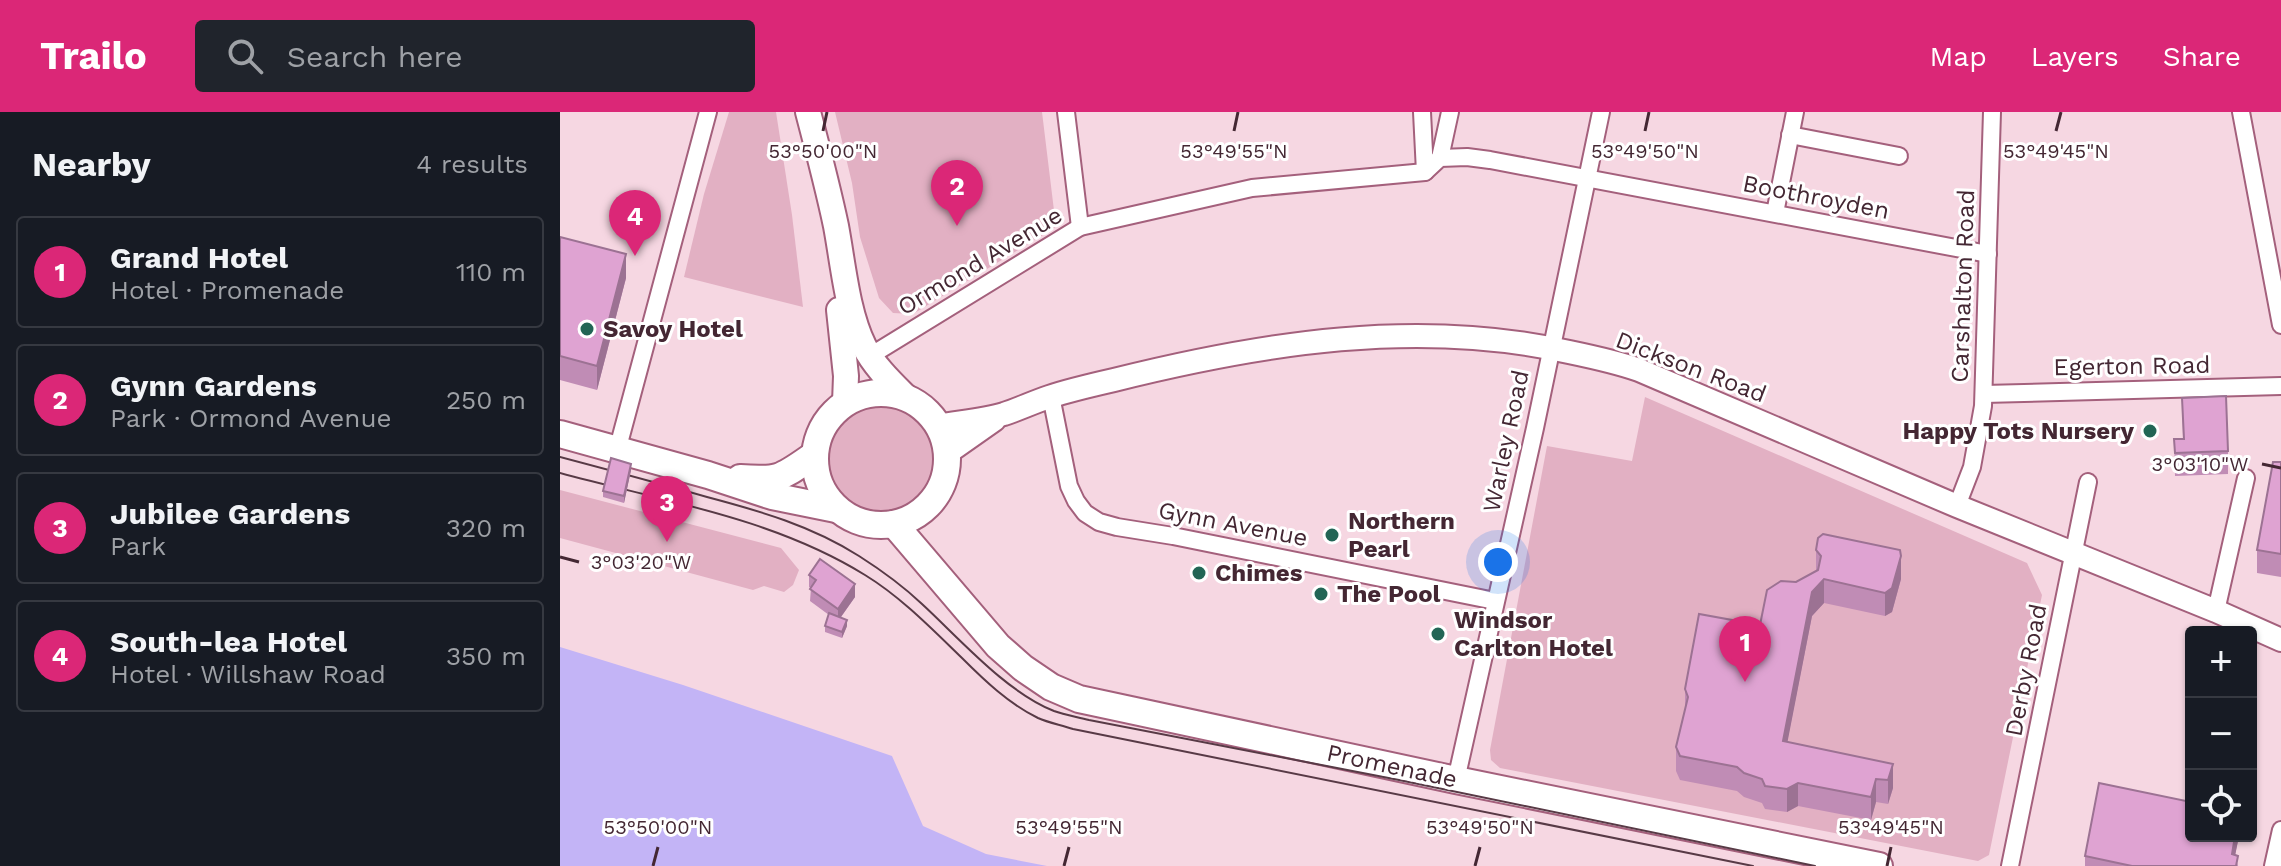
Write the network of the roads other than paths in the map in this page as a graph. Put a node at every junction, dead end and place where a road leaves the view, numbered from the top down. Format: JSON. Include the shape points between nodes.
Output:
{"nodes":[{"id":1,"x":708,"y":112,"type":"edge"},
{"id":2,"x":794,"y":112,"type":"edge"},
{"id":3,"x":808,"y":112,"type":"edge"},
{"id":4,"x":1066,"y":112,"type":"edge"},
{"id":5,"x":1422,"y":112,"type":"edge"},
{"id":6,"x":1450,"y":112,"type":"edge"},
{"id":7,"x":1601,"y":112,"type":"edge"},
{"id":8,"x":1795,"y":112,"type":"edge"},
{"id":9,"x":1992,"y":112,"type":"edge"},
{"id":10,"x":2241,"y":112,"type":"edge"},
{"id":11,"x":1790,"y":135,"type":"junction"},
{"id":12,"x":1899,"y":156,"type":"dead end"},
{"id":13,"x":1440,"y":158,"type":"junction"},
{"id":14,"x":1425,"y":172,"type":"junction"},
{"id":15,"x":1588,"y":177,"type":"junction"},
{"id":16,"x":1775,"y":213,"type":"junction"},
{"id":17,"x":1080,"y":227,"type":"junction"},
{"id":18,"x":1988,"y":254,"type":"junction"},
{"id":19,"x":2281,"y":325,"type":"edge"},
{"id":20,"x":1550,"y":348,"type":"junction"},
{"id":21,"x":870,"y":356,"type":"junction"},
{"id":22,"x":2281,"y":386,"type":"edge"},
{"id":23,"x":1984,"y":394,"type":"junction"},
{"id":24,"x":1051,"y":396,"type":"junction"},
{"id":25,"x":907,"y":398,"type":"junction"},
{"id":26,"x":845,"y":403,"type":"junction"},
{"id":27,"x":1002,"y":414,"type":"junction"},
{"id":28,"x":938,"y":426,"type":"junction"},
{"id":29,"x":560,"y":434,"type":"edge"},
{"id":30,"x":617,"y":451,"type":"junction"},
{"id":31,"x":947,"y":453,"type":"junction"},
{"id":32,"x":814,"y":455,"type":"junction"},
{"id":33,"x":708,"y":475,"type":"junction"},
{"id":34,"x":2246,"y":478,"type":"dead end"},
{"id":35,"x":2088,"y":482,"type":"dead end"},
{"id":36,"x":1957,"y":506,"type":"junction"},
{"id":37,"x":836,"y":509,"type":"junction"},
{"id":38,"x":925,"y":509,"type":"junction"},
{"id":39,"x":894,"y":524,"type":"junction"},
{"id":40,"x":2073,"y":554,"type":"junction"},
{"id":41,"x":947,"y":585,"type":"junction"},
{"id":42,"x":1495,"y":601,"type":"junction"},
{"id":43,"x":2216,"y":611,"type":"junction"},
{"id":44,"x":2281,"y":640,"type":"edge"},
{"id":45,"x":1456,"y":780,"type":"junction"},
{"id":46,"x":2281,"y":830,"type":"edge"},
{"id":47,"x":1879,"y":866,"type":"edge"},
{"id":48,"x":2010,"y":866,"type":"edge"},
{"id":49,"x":2273,"y":866,"type":"edge"}],
"edges":[{"from":1,"to":30,"type":"street"},
{"from":2,"to":26,"type":"main road","via":[[841,317]]},
{"from":3,"to":21,"type":"main road","via":[[854,318]]},
{"from":4,"to":17,"type":"street"},
{"from":5,"to":14,"type":"street"},
{"from":6,"to":13,"type":"street"},
{"from":7,"to":15,"type":"street","name":"Warley Road"},
{"from":8,"to":11,"type":"street"},
{"from":9,"to":18,"type":"street","name":"Carshalton Road"},
{"from":10,"to":19,"type":"street"},
{"from":11,"to":12,"type":"street"},
{"from":11,"to":16,"type":"street"},
{"from":13,"to":14,"type":"street"},
{"from":13,"to":15,"type":"street","via":[[1467,157]]},
{"from":14,"to":17,"type":"street","name":"Ormond Avenue","via":[[1252,188]]},
{"from":15,"to":16,"type":"street","name":"Boothroyden"},
{"from":15,"to":20,"type":"street","name":"Warley Road"},
{"from":16,"to":18,"type":"street","name":"Boothroyden"},
{"from":17,"to":21,"type":"street","name":"Ormond Avenue"},
{"from":18,"to":23,"type":"street","name":"Carshalton Road"},
{"from":20,"to":24,"type":"street","name":"Dickson Road","via":[[1446,335],[1346,339],[1238,352]]},
{"from":20,"to":36,"type":"street","name":"Dickson Road","via":[[1639,370]]},
{"from":20,"to":42,"type":"street","name":"Warley Road"},
{"from":21,"to":25,"type":"main road"},
{"from":22,"to":23,"type":"street","name":"Egerton Road"},
{"from":23,"to":36,"type":"street","name":"Carshalton Road","via":[[1972,467]]},
{"from":24,"to":27,"type":"street","name":"Dickson Road"},
{"from":24,"to":42,"type":"street","name":"Gynn Avenue","via":[[1069,486],[1085,513],[1099,522]]},
{"from":25,"to":26,"type":"main road","via":[[879,392]]},
{"from":25,"to":28,"type":"main road"},
{"from":26,"to":32,"type":"main road","via":[[823,425]]},
{"from":27,"to":28,"type":"street","name":"Dickson Road"},
{"from":27,"to":31,"type":"street","name":"Dickson Road"},
{"from":28,"to":31,"type":"main road"},
{"from":29,"to":30,"type":"main road"},
{"from":30,"to":33,"type":"main road"},
{"from":31,"to":38,"type":"main road","via":[[943,483]]},
{"from":32,"to":33,"type":"main road","via":[[771,480]]},
{"from":32,"to":37,"type":"main road","via":[[823,493]]},
{"from":33,"to":37,"type":"main road"},
{"from":34,"to":43,"type":"street"},
{"from":35,"to":40,"type":"street","name":"Derby Road"},
{"from":36,"to":40,"type":"street","name":"Dickson Road"},
{"from":37,"to":39,"type":"main road","via":[[874,526]]},
{"from":38,"to":39,"type":"main road"},
{"from":38,"to":41,"type":"main road","name":"Promenade"},
{"from":39,"to":41,"type":"main road","name":"Promenade"},
{"from":40,"to":43,"type":"street","name":"Dickson Road"},
{"from":40,"to":48,"type":"street","name":"Derby Road"},
{"from":41,"to":45,"type":"main road","name":"Promenade","via":[[1023,668],[1079,699]]},
{"from":42,"to":45,"type":"street","name":"Warley Road"},
{"from":43,"to":44,"type":"street","name":"Dickson Road"},
{"from":45,"to":47,"type":"main road","name":"Promenade"},
{"from":46,"to":49,"type":"street"}]}
